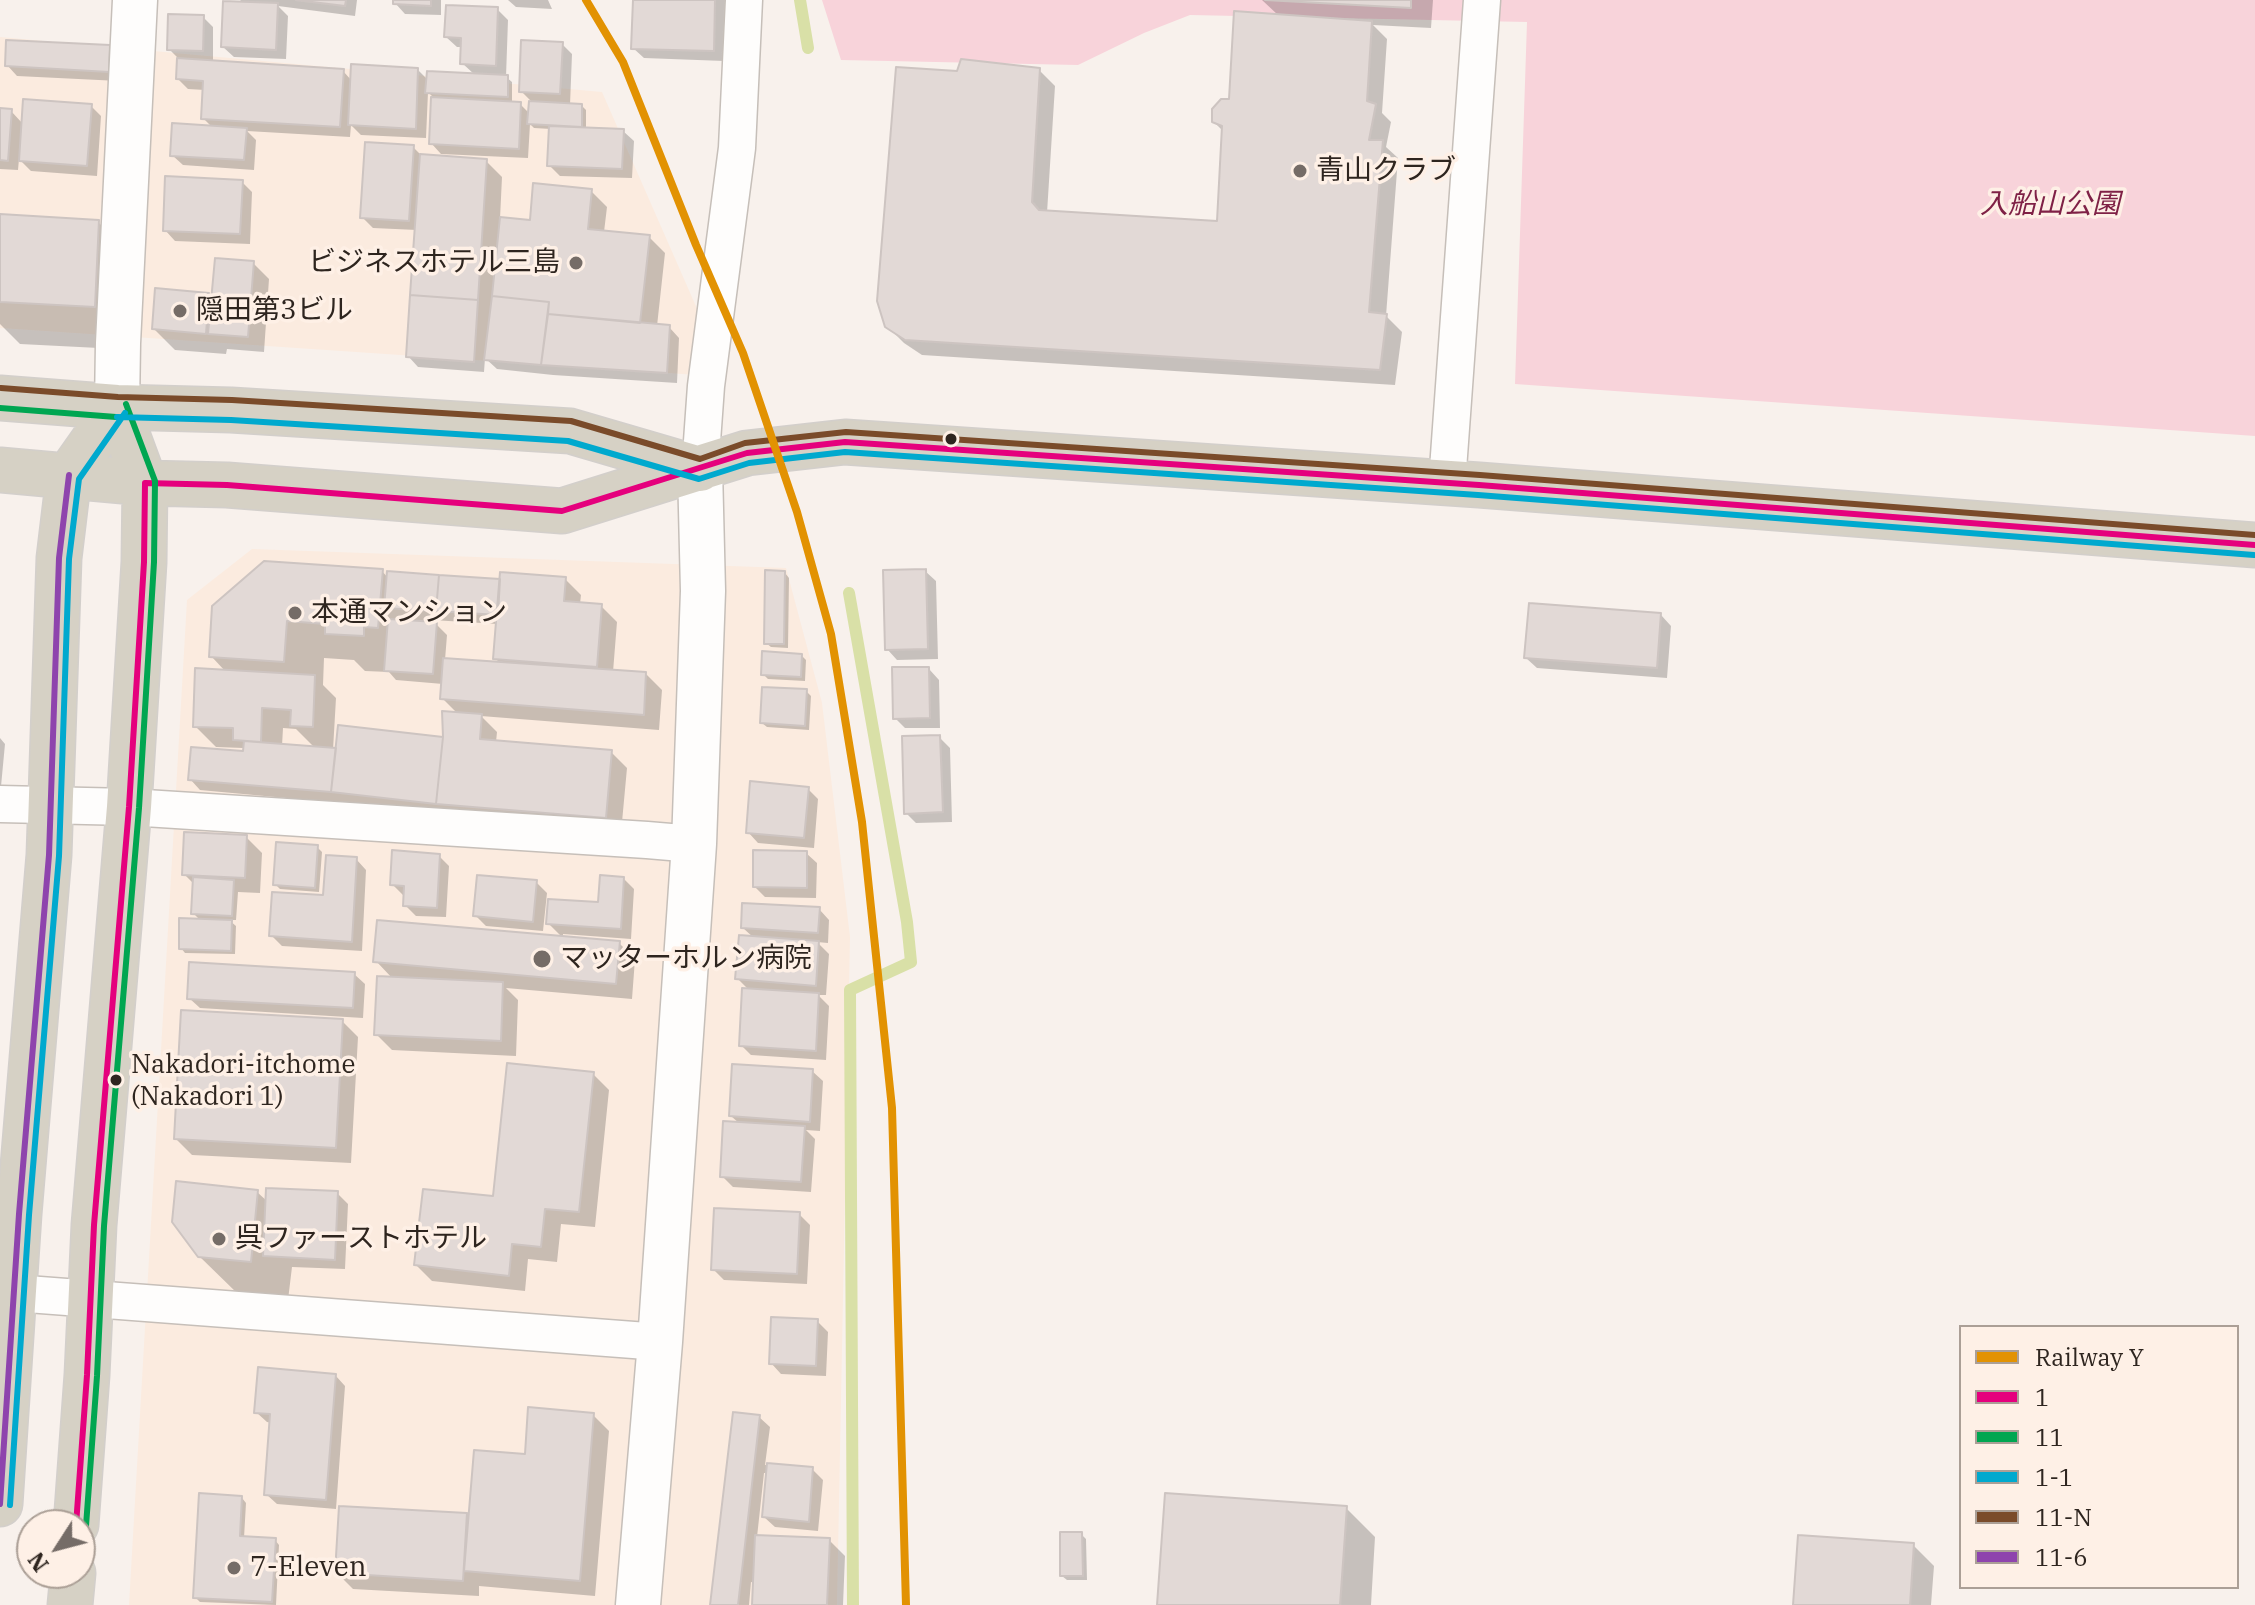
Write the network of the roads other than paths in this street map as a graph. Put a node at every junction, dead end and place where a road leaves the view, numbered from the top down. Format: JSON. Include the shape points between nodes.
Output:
{"nodes":[{"id":1,"x":135,"y":0,"type":"edge"},
{"id":2,"x":744,"y":0,"type":"edge"},
{"id":3,"x":1482,"y":0,"type":"edge"},
{"id":4,"x":0,"y":398,"type":"edge"},
{"id":5,"x":117,"y":407,"type":"junction"},
{"id":6,"x":700,"y":469,"type":"junction"},
{"id":7,"x":0,"y":470,"type":"edge"},
{"id":8,"x":69,"y":475,"type":"junction"},
{"id":9,"x":145,"y":483,"type":"junction"},
{"id":10,"x":1447,"y":483,"type":"junction"},
{"id":11,"x":2255,"y":545,"type":"edge"},
{"id":12,"x":0,"y":804,"type":"edge"},
{"id":13,"x":51,"y":805,"type":"junction"},
{"id":14,"x":129,"y":807,"type":"junction"},
{"id":15,"x":694,"y":844,"type":"junction"},
{"id":16,"x":7,"y":1292,"type":"edge"},
{"id":17,"x":91,"y":1299,"type":"junction"},
{"id":18,"x":660,"y":1342,"type":"junction"},
{"id":19,"x":0,"y":1504,"type":"edge"},
{"id":20,"x":77,"y":1509,"type":"edge"},
{"id":21,"x":638,"y":1605,"type":"edge"}],
"edges":[{"from":1,"to":5,"type":"street"},
{"from":2,"to":6,"type":"street","via":[[737,148]]},
{"from":3,"to":10,"type":"street"},
{"from":4,"to":5,"type":"highway"},
{"from":5,"to":6,"type":"highway","via":[[570,431]]},
{"from":5,"to":8,"type":"highway"},
{"from":5,"to":9,"type":"highway"},
{"from":6,"to":9,"type":"highway","via":[[562,511]]},
{"from":6,"to":10,"type":"highway","via":[[747,453],[845,442]]},
{"from":6,"to":15,"type":"street","via":[[703,591]]},
{"from":7,"to":8,"type":"highway"},
{"from":8,"to":9,"type":"highway"},
{"from":8,"to":13,"type":"highway","via":[[59,558]]},
{"from":9,"to":14,"type":"highway"},
{"from":10,"to":11,"type":"highway"},
{"from":12,"to":13,"type":"street"},
{"from":13,"to":14,"type":"street"},
{"from":13,"to":16,"type":"highway"},
{"from":14,"to":15,"type":"street"},
{"from":14,"to":17,"type":"highway"},
{"from":15,"to":18,"type":"street"},
{"from":16,"to":17,"type":"street"},
{"from":16,"to":19,"type":"highway"},
{"from":17,"to":18,"type":"street"},
{"from":17,"to":20,"type":"highway"},
{"from":18,"to":21,"type":"street"}]}
